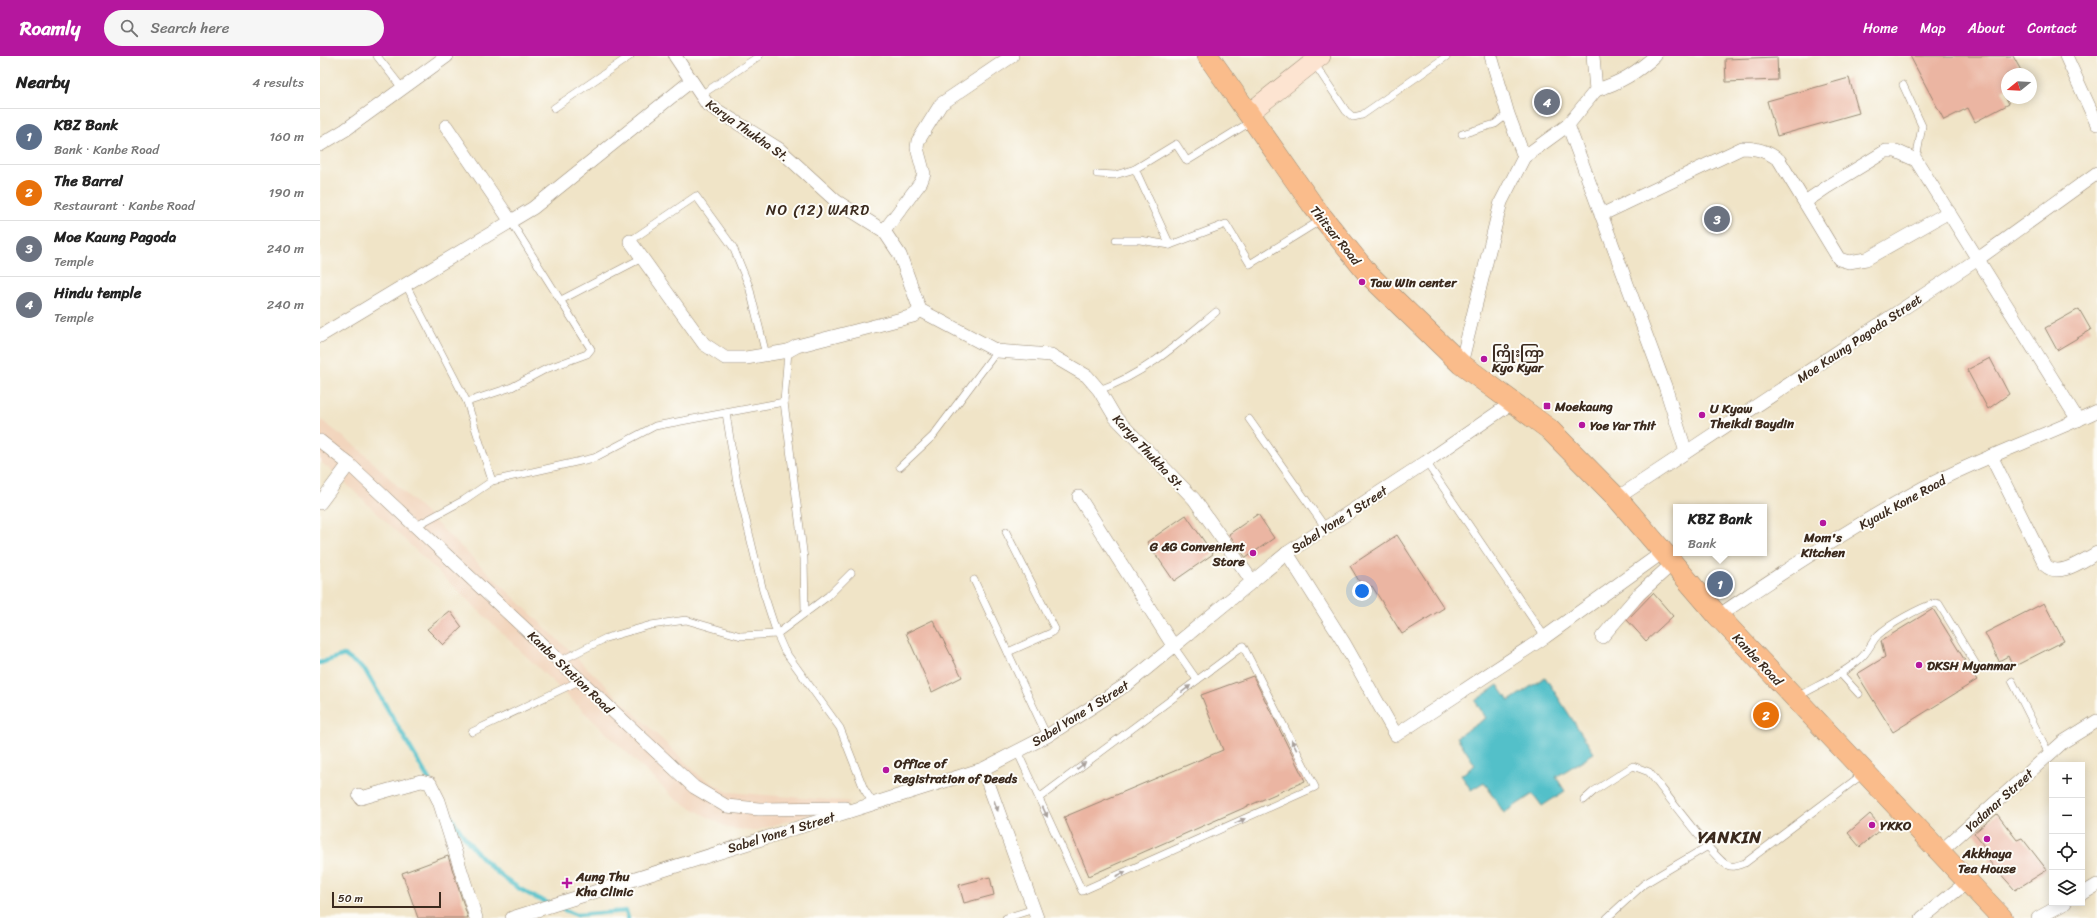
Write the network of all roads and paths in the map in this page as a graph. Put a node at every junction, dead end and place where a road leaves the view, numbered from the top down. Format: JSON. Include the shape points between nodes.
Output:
{"nodes":[{"id":1,"x":377,"y":56,"type":"edge"},
{"id":2,"x":447,"y":56,"type":"edge"},
{"id":3,"x":630,"y":56,"type":"edge"},
{"id":4,"x":675,"y":56,"type":"edge"},
{"id":5,"x":759,"y":56,"type":"edge"},
{"id":6,"x":1012,"y":56,"type":"edge"},
{"id":7,"x":1208,"y":56,"type":"edge"},
{"id":8,"x":1447,"y":56,"type":"edge"},
{"id":9,"x":1491,"y":56,"type":"edge"},
{"id":10,"x":1593,"y":56,"type":"edge"},
{"id":11,"x":1655,"y":56,"type":"edge"},
{"id":12,"x":2066,"y":56,"type":"edge"},
{"id":13,"x":1317,"y":59,"type":"edge"},
{"id":14,"x":691,"y":81,"type":"junction"},
{"id":15,"x":1904,"y":84,"type":"dead end"},
{"id":16,"x":402,"y":88,"type":"junction"},
{"id":17,"x":1596,"y":90,"type":"junction"},
{"id":18,"x":701,"y":95,"type":"junction"},
{"id":19,"x":554,"y":108,"type":"dead end"},
{"id":20,"x":1508,"y":114,"type":"junction"},
{"id":21,"x":1251,"y":116,"type":"junction"},
{"id":22,"x":2097,"y":124,"type":"edge"},
{"id":23,"x":1568,"y":125,"type":"junction"},
{"id":24,"x":446,"y":126,"type":"dead end"},
{"id":25,"x":1462,"y":134,"type":"dead end"},
{"id":26,"x":320,"y":145,"type":"edge"},
{"id":27,"x":1524,"y":157,"type":"junction"},
{"id":28,"x":1916,"y":160,"type":"junction"},
{"id":29,"x":1135,"y":169,"type":"junction"},
{"id":30,"x":2097,"y":172,"type":"edge"},
{"id":31,"x":1097,"y":174,"type":"dead end"},
{"id":32,"x":1805,"y":202,"type":"junction"},
{"id":33,"x":1949,"y":212,"type":"junction"},
{"id":34,"x":1601,"y":215,"type":"junction"},
{"id":35,"x":1323,"y":219,"type":"junction"},
{"id":36,"x":510,"y":220,"type":"junction"},
{"id":37,"x":884,"y":231,"type":"junction"},
{"id":38,"x":1116,"y":240,"type":"dead end"},
{"id":39,"x":630,"y":241,"type":"joint"},
{"id":40,"x":1170,"y":245,"type":"junction"},
{"id":41,"x":642,"y":258,"type":"junction"},
{"id":42,"x":1978,"y":258,"type":"junction"},
{"id":43,"x":406,"y":285,"type":"junction"},
{"id":44,"x":561,"y":300,"type":"junction"},
{"id":45,"x":920,"y":310,"type":"junction"},
{"id":46,"x":1216,"y":312,"type":"dead end"},
{"id":47,"x":320,"y":336,"type":"edge"},
{"id":48,"x":788,"y":351,"type":"junction"},
{"id":49,"x":997,"y":351,"type":"junction"},
{"id":50,"x":766,"y":354,"type":"junction"},
{"id":51,"x":1460,"y":364,"type":"junction"},
{"id":52,"x":1100,"y":390,"type":"junction"},
{"id":53,"x":467,"y":402,"type":"junction"},
{"id":54,"x":784,"y":402,"type":"junction"},
{"id":55,"x":1513,"y":402,"type":"junction"},
{"id":56,"x":2097,"y":411,"type":"edge"},
{"id":57,"x":726,"y":412,"type":"junction"},
{"id":58,"x":1249,"y":419,"type":"dead end"},
{"id":59,"x":2078,"y":420,"type":"junction"},
{"id":60,"x":320,"y":441,"type":"edge"},
{"id":61,"x":1686,"y":452,"type":"junction"},
{"id":62,"x":1991,"y":456,"type":"junction"},
{"id":63,"x":1426,"y":462,"type":"junction"},
{"id":64,"x":349,"y":464,"type":"junction"},
{"id":65,"x":900,"y":467,"type":"dead end"},
{"id":66,"x":492,"y":481,"type":"junction"},
{"id":67,"x":1079,"y":497,"type":"dead end"},
{"id":68,"x":1617,"y":498,"type":"junction"},
{"id":69,"x":320,"y":503,"type":"edge"},
{"id":70,"x":416,"y":526,"type":"junction"},
{"id":71,"x":1325,"y":527,"type":"junction"},
{"id":72,"x":1006,"y":532,"type":"dead end"},
{"id":73,"x":2097,"y":553,"type":"edge"},
{"id":74,"x":1287,"y":554,"type":"junction"},
{"id":75,"x":1668,"y":558,"type":"junction"},
{"id":76,"x":851,"y":573,"type":"dead end"},
{"id":77,"x":974,"y":580,"type":"dead end"},
{"id":78,"x":1252,"y":581,"type":"junction"},
{"id":79,"x":805,"y":613,"type":"junction"},
{"id":80,"x":1718,"y":616,"type":"junction"},
{"id":81,"x":777,"y":634,"type":"junction"},
{"id":82,"x":1545,"y":637,"type":"junction"},
{"id":83,"x":1602,"y":637,"type":"dead end"},
{"id":84,"x":1174,"y":647,"type":"junction"},
{"id":85,"x":1008,"y":652,"type":"junction"},
{"id":86,"x":560,"y":661,"type":"junction"},
{"id":87,"x":1977,"y":666,"type":"dead end"},
{"id":88,"x":1840,"y":673,"type":"junction"},
{"id":89,"x":1197,"y":680,"type":"junction"},
{"id":90,"x":579,"y":681,"type":"junction"},
{"id":91,"x":2012,"y":681,"type":"dead end"},
{"id":92,"x":1859,"y":694,"type":"dead end"},
{"id":93,"x":1795,"y":698,"type":"junction"},
{"id":94,"x":2097,"y":721,"type":"edge"},
{"id":95,"x":472,"y":732,"type":"dead end"},
{"id":96,"x":1047,"y":736,"type":"junction"},
{"id":97,"x":1017,"y":751,"type":"junction"},
{"id":98,"x":2049,"y":754,"type":"junction"},
{"id":99,"x":983,"y":769,"type":"junction"},
{"id":100,"x":1865,"y":773,"type":"junction"},
{"id":101,"x":359,"y":795,"type":"dead end"},
{"id":102,"x":1039,"y":798,"type":"junction"},
{"id":103,"x":1584,"y":800,"type":"dead end"},
{"id":104,"x":867,"y":805,"type":"junction"},
{"id":105,"x":1708,"y":846,"type":"junction"},
{"id":106,"x":1940,"y":852,"type":"junction"},
{"id":107,"x":1967,"y":882,"type":"junction"},
{"id":108,"x":2097,"y":885,"type":"edge"},
{"id":109,"x":2085,"y":892,"type":"edge"},
{"id":110,"x":2060,"y":906,"type":"edge"},
{"id":111,"x":1035,"y":914,"type":"edge"},
{"id":112,"x":476,"y":918,"type":"edge"},
{"id":113,"x":512,"y":918,"type":"edge"},
{"id":114,"x":1006,"y":918,"type":"edge"},
{"id":115,"x":1607,"y":918,"type":"edge"},
{"id":116,"x":1922,"y":918,"type":"edge"},
{"id":117,"x":2002,"y":918,"type":"edge"},
{"id":118,"x":2038,"y":918,"type":"edge"}],
"edges":[{"from":1,"to":16,"type":"lane"},
{"from":2,"to":16,"type":"street"},
{"from":3,"to":19,"type":"lane"},
{"from":4,"to":14,"type":"street","name":"Karya Thukha St."},
{"from":5,"to":18,"type":"lane"},
{"from":6,"to":37,"type":"street","via":[[941,104],[918,141],[917,148],[924,174],[921,182]]},
{"from":7,"to":21,"type":"main road","name":"Thitsar Road"},
{"from":8,"to":13,"type":"lane","via":[[1362,115],[1353,117],[1346,111]]},
{"from":9,"to":20,"type":"street"},
{"from":10,"to":17,"type":"street"},
{"from":11,"to":17,"type":"street","via":[[1616,84]]},
{"from":12,"to":22,"type":"street"},
{"from":13,"to":21,"type":"main road"},
{"from":14,"to":18,"type":"street","name":"Karya Thukha St."},
{"from":14,"to":36,"type":"street","via":[[533,208]]},
{"from":15,"to":28,"type":"lane","via":[[1922,126]]},
{"from":16,"to":26,"type":"street"},
{"from":17,"to":23,"type":"street"},
{"from":18,"to":37,"type":"street","name":"Karya Thukha St.","via":[[707,104],[780,149],[836,201]]},
{"from":20,"to":25,"type":"lane","via":[[1495,124]]},
{"from":20,"to":27,"type":"street"},
{"from":21,"to":29,"type":"lane","via":[[1187,161],[1176,144]]},
{"from":21,"to":35,"type":"main road","name":"Thitsar Road"},
{"from":23,"to":27,"type":"street"},
{"from":23,"to":34,"type":"street"},
{"from":24,"to":36,"type":"street"},
{"from":27,"to":51,"type":"street","via":[[1501,202]]},
{"from":28,"to":32,"type":"street","via":[[1896,151],[1886,152]]},
{"from":28,"to":33,"type":"street"},
{"from":29,"to":31,"type":"lane","via":[[1115,175]]},
{"from":29,"to":40,"type":"lane"},
{"from":30,"to":42,"type":"street","name":"Moe Kaung Pagoda Street"},
{"from":32,"to":33,"type":"street","via":[[1839,259],[1849,262],[1866,259]]},
{"from":32,"to":34,"type":"street","via":[[1779,160],[1768,152],[1742,148]]},
{"from":33,"to":42,"type":"street"},
{"from":34,"to":61,"type":"street","via":[[1665,386]]},
{"from":35,"to":40,"type":"lane","via":[[1250,264],[1226,224]]},
{"from":35,"to":51,"type":"main road","name":"Thitsar Road","via":[[1369,275]]},
{"from":36,"to":43,"type":"street"},
{"from":36,"to":44,"type":"lane"},
{"from":37,"to":45,"type":"street","name":"Karya Thukha St.","via":[[900,255]]},
{"from":38,"to":40,"type":"lane","via":[[1140,240]]},
{"from":39,"to":41,"type":"street"},
{"from":39,"to":50,"type":"lane","via":[[696,196],[733,247],[749,286]]},
{"from":41,"to":44,"type":"lane"},
{"from":41,"to":50,"type":"street","via":[[704,344],[725,358],[746,358]]},
{"from":42,"to":59,"type":"street"},
{"from":42,"to":61,"type":"street","name":"Moe Kaung Pagoda Street"},
{"from":43,"to":47,"type":"street","via":[[348,317]]},
{"from":43,"to":53,"type":"lane"},
{"from":44,"to":53,"type":"lane","via":[[591,350],[512,387]]},
{"from":45,"to":48,"type":"street","via":[[913,316],[797,346]]},
{"from":45,"to":49,"type":"street","name":"Karya Thukha St."},
{"from":46,"to":52,"type":"lane","via":[[1166,354],[1120,383]]},
{"from":48,"to":50,"type":"street"},
{"from":48,"to":54,"type":"lane"},
{"from":49,"to":52,"type":"street","name":"Karya Thukha St.","via":[[1050,355],[1087,376]]},
{"from":49,"to":65,"type":"lane","via":[[933,436]]},
{"from":51,"to":55,"type":"main road","name":"Thitsar Road"},
{"from":52,"to":78,"type":"street","name":"Karya Thukha St.","via":[[1115,417],[1194,499]]},
{"from":53,"to":66,"type":"lane"},
{"from":54,"to":57,"type":"lane"},
{"from":54,"to":79,"type":"lane","via":[[804,559]]},
{"from":55,"to":63,"type":"street","name":"Sabel Yone 1 Street"},
{"from":55,"to":68,"type":"main road","name":"Kanbe Road","via":[[1548,429]]},
{"from":56,"to":59,"type":"street","name":"Kyauk Kone Road"},
{"from":57,"to":66,"type":"lane","via":[[655,426],[611,450],[582,462],[538,469]]},
{"from":57,"to":81,"type":"lane","via":[[737,482],[763,591]]},
{"from":58,"to":71,"type":"lane"},
{"from":59,"to":62,"type":"street","name":"Kyauk Kone Road"},
{"from":60,"to":64,"type":"street","name":"Kanbe Station Road"},
{"from":61,"to":68,"type":"street","name":"Moe Kaung Pagoda Street"},
{"from":62,"to":73,"type":"street","via":[[2046,566],[2055,571],[2062,570]]},
{"from":62,"to":80,"type":"street","name":"Kyauk Kone Road","via":[[1924,488],[1793,565]]},
{"from":63,"to":71,"type":"street","name":"Sabel Yone 1 Street"},
{"from":63,"to":82,"type":"lane"},
{"from":64,"to":69,"type":"street"},
{"from":64,"to":70,"type":"street","name":"Kanbe Station Road"},
{"from":66,"to":70,"type":"lane","via":[[464,500]]},
{"from":67,"to":84,"type":"street"},
{"from":68,"to":75,"type":"main road","name":"Kanbe Road"},
{"from":70,"to":86,"type":"street","name":"Kanbe Station Road"},
{"from":71,"to":74,"type":"street","name":"Sabel Yone 1 Street"},
{"from":72,"to":85,"type":"lane","via":[[1055,629]]},
{"from":74,"to":78,"type":"street","name":"Sabel Yone 1 Street"},
{"from":74,"to":82,"type":"street","via":[[1344,643],[1396,735]]},
{"from":75,"to":80,"type":"main road","name":"Kanbe Road"},
{"from":75,"to":82,"type":"street"},
{"from":75,"to":83,"type":"street"},
{"from":76,"to":79,"type":"lane","via":[[828,596]]},
{"from":77,"to":85,"type":"lane"},
{"from":78,"to":84,"type":"street","name":"Sabel Yone 1 Street"},
{"from":79,"to":81,"type":"lane"},
{"from":80,"to":93,"type":"main road","name":"Kanbe Road"},
{"from":81,"to":86,"type":"lane","via":[[741,636],[686,620],[651,625],[606,638]]},
{"from":81,"to":104,"type":"lane","via":[[784,650],[840,728],[864,789]]},
{"from":84,"to":89,"type":"lane"},
{"from":84,"to":96,"type":"street","name":"Sabel Yone 1 Street","via":[[1129,683]]},
{"from":85,"to":96,"type":"lane"},
{"from":86,"to":90,"type":"street","name":"Kanbe Station Road"},
{"from":87,"to":88,"type":"lane","via":[[1940,604],[1934,603],[1877,635],[1870,649]]},
{"from":88,"to":92,"type":"lane"},
{"from":88,"to":93,"type":"lane"},
{"from":102,"to":89,"type":"lane","one_way":true},
{"from":102,"to":89,"type":"lane","one_way":true,"via":[[1082,891],[1315,787],[1243,646]]},
{"from":90,"to":95,"type":"lane"},
{"from":90,"to":104,"type":"street","name":"Kanbe Station Road","via":[[694,787],[726,806],[759,809]]},
{"from":91,"to":98,"type":"lane"},
{"from":93,"to":100,"type":"main road","name":"Kanbe Road"},
{"from":94,"to":98,"type":"street","name":"Yadanar Street"},
{"from":96,"to":97,"type":"street","name":"Sabel Yone 1 Street"},
{"from":97,"to":99,"type":"street","name":"Sabel Yone 1 Street"},
{"from":97,"to":102,"type":"lane"},
{"from":98,"to":106,"type":"street","name":"Yadanar Street"},
{"from":99,"to":104,"type":"street","name":"Sabel Yone 1 Street"},
{"from":99,"to":111,"type":"street","one_way":true},
{"from":100,"to":105,"type":"lane","via":[[1745,863],[1734,867],[1725,864]]},
{"from":100,"to":106,"type":"main road","name":"Kanbe Road"},
{"from":101,"to":112,"type":"street","via":[[361,798],[421,781],[430,783],[439,801]]},
{"from":103,"to":105,"type":"lane","via":[[1594,790],[1633,766],[1643,768],[1649,772]]},
{"from":104,"to":113,"type":"street","name":"Sabel Yone 1 Street"},
{"from":105,"to":115,"type":"lane","via":[[1644,884]]},
{"from":106,"to":107,"type":"main road","name":"Kanbe Road"},
{"from":107,"to":116,"type":"street"},
{"from":107,"to":117,"type":"main road","name":"Kanbe Road"},
{"from":108,"to":109,"type":"street"},
{"from":110,"to":118,"type":"street"},
{"from":111,"to":114,"type":"lane"}]}
